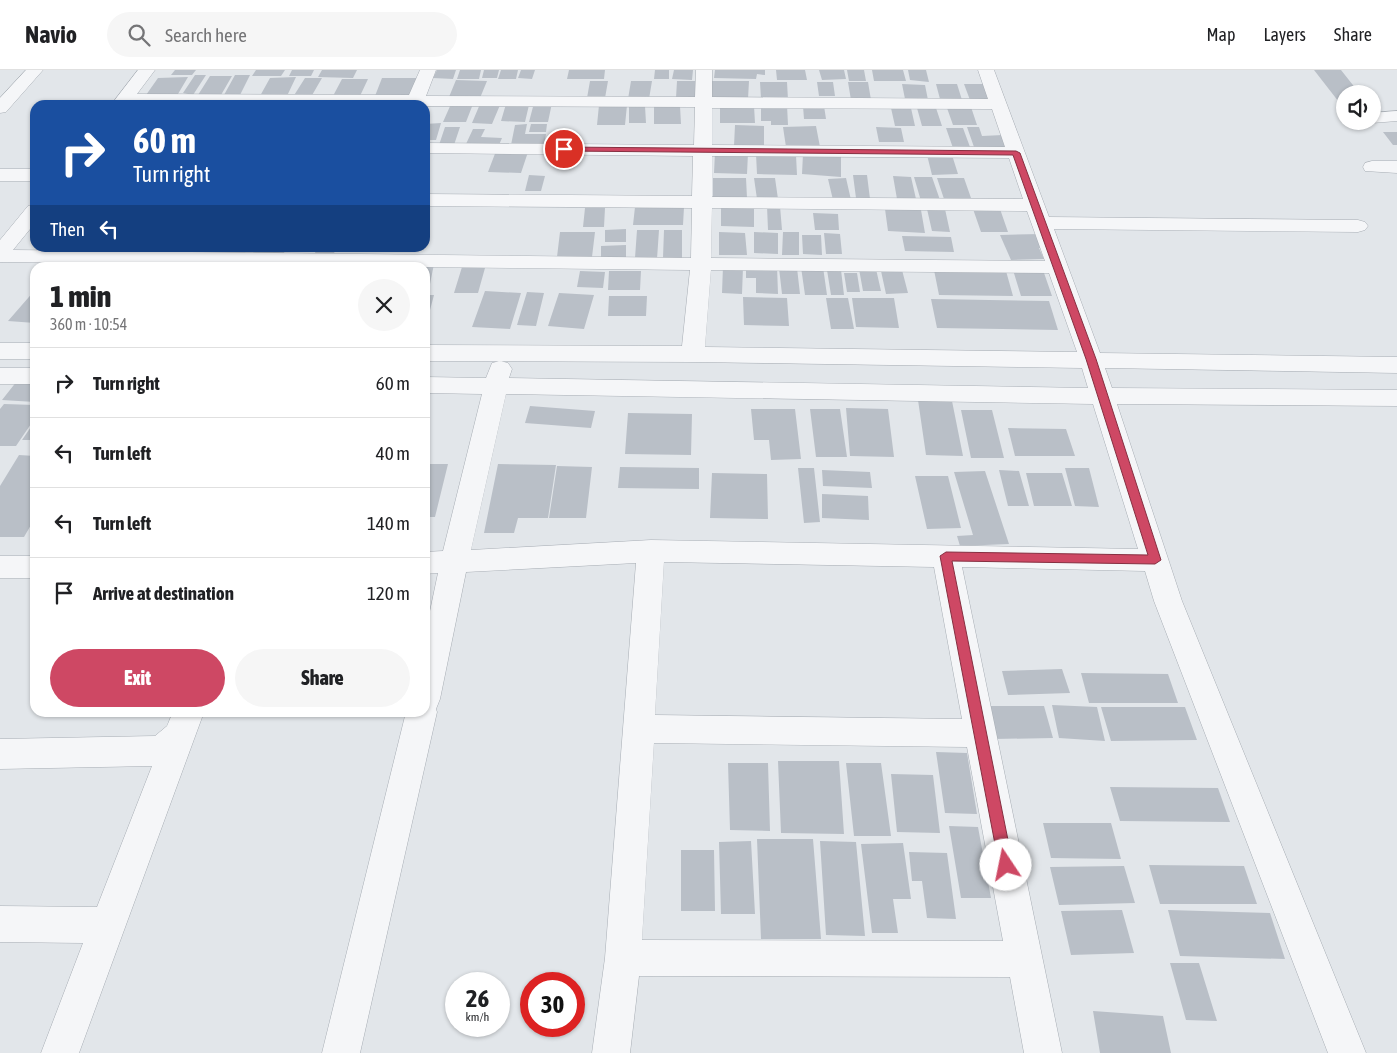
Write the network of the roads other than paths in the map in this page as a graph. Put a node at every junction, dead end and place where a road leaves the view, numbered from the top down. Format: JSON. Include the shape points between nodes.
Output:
{"nodes":[{"id":1,"x":35,"y":70,"type":"edge"},
{"id":2,"x":147,"y":70,"type":"edge"},
{"id":3,"x":428,"y":70,"type":"edge"},
{"id":4,"x":704,"y":70,"type":"edge"},
{"id":5,"x":986,"y":70,"type":"edge"},
{"id":6,"x":124,"y":100,"type":"edge"},
{"id":7,"x":416,"y":100,"type":"edge"},
{"id":8,"x":430,"y":102,"type":"edge"},
{"id":9,"x":704,"y":102,"type":"junction"},
{"id":10,"x":998,"y":104,"type":"junction"},
{"id":11,"x":0,"y":108,"type":"edge"},
{"id":12,"x":1397,"y":116,"type":"edge"},
{"id":13,"x":1381,"y":117,"type":"edge"},
{"id":14,"x":430,"y":148,"type":"edge"},
{"id":15,"x":703,"y":150,"type":"junction"},
{"id":16,"x":1016,"y":153,"type":"junction"},
{"id":17,"x":1372,"y":167,"type":"dead end"},
{"id":18,"x":1397,"y":167,"type":"edge"},
{"id":19,"x":0,"y":175,"type":"edge"},
{"id":20,"x":30,"y":175,"type":"edge"},
{"id":21,"x":430,"y":200,"type":"edge"},
{"id":22,"x":702,"y":203,"type":"junction"},
{"id":23,"x":1038,"y":214,"type":"junction"},
{"id":24,"x":30,"y":216,"type":"edge"},
{"id":25,"x":1358,"y":226,"type":"dead end"},
{"id":26,"x":0,"y":254,"type":"edge"},
{"id":27,"x":352,"y":259,"type":"edge"},
{"id":28,"x":701,"y":263,"type":"junction"},
{"id":29,"x":1058,"y":267,"type":"junction"},
{"id":30,"x":0,"y":351,"type":"edge"},
{"id":31,"x":30,"y":351,"type":"edge"},
{"id":32,"x":430,"y":353,"type":"edge"},
{"id":33,"x":504,"y":353,"type":"junction"},
{"id":34,"x":693,"y":354,"type":"junction"},
{"id":35,"x":1091,"y":359,"type":"junction"},
{"id":36,"x":1256,"y":362,"type":"junction"},
{"id":37,"x":1349,"y":364,"type":"junction"},
{"id":38,"x":1397,"y":365,"type":"edge"},
{"id":39,"x":0,"y":376,"type":"edge"},
{"id":40,"x":30,"y":376,"type":"edge"},
{"id":41,"x":430,"y":385,"type":"edge"},
{"id":42,"x":496,"y":386,"type":"junction"},
{"id":43,"x":1103,"y":396,"type":"junction"},
{"id":44,"x":1276,"y":397,"type":"junction"},
{"id":45,"x":1371,"y":398,"type":"junction"},
{"id":46,"x":1397,"y":398,"type":"edge"},
{"id":47,"x":651,"y":551,"type":"junction"},
{"id":48,"x":946,"y":556,"type":"junction"},
{"id":49,"x":1155,"y":560,"type":"junction"},
{"id":50,"x":454,"y":562,"type":"junction"},
{"id":51,"x":430,"y":563,"type":"edge"},
{"id":52,"x":30,"y":566,"type":"edge"},
{"id":53,"x":0,"y":567,"type":"edge"},
{"id":54,"x":430,"y":679,"type":"edge"},
{"id":55,"x":421,"y":717,"type":"edge"},
{"id":56,"x":184,"y":724,"type":"edge"},
{"id":57,"x":639,"y":729,"type":"junction"},
{"id":58,"x":980,"y":733,"type":"junction"},
{"id":59,"x":0,"y":754,"type":"edge"},
{"id":60,"x":0,"y":924,"type":"edge"},
{"id":61,"x":109,"y":926,"type":"junction"},
{"id":62,"x":623,"y":958,"type":"junction"},
{"id":63,"x":1025,"y":959,"type":"junction"},
{"id":64,"x":60,"y":1053,"type":"edge"},
{"id":65,"x":341,"y":1053,"type":"edge"},
{"id":66,"x":610,"y":1053,"type":"edge"},
{"id":67,"x":1043,"y":1053,"type":"edge"},
{"id":68,"x":1347,"y":1053,"type":"edge"}],
"edges":[{"from":1,"to":11,"type":"street"},
{"from":2,"to":6,"type":"street"},
{"from":3,"to":7,"type":"street"},
{"from":4,"to":9,"type":"street"},
{"from":5,"to":10,"type":"street"},
{"from":8,"to":9,"type":"street"},
{"from":9,"to":10,"type":"street"},
{"from":9,"to":15,"type":"street"},
{"from":10,"to":16,"type":"street"},
{"from":12,"to":13,"type":"street"},
{"from":14,"to":15,"type":"street"},
{"from":15,"to":16,"type":"street"},
{"from":15,"to":22,"type":"street"},
{"from":16,"to":23,"type":"street"},
{"from":17,"to":18,"type":"street"},
{"from":19,"to":20,"type":"street"},
{"from":21,"to":22,"type":"street"},
{"from":22,"to":23,"type":"street"},
{"from":22,"to":28,"type":"street"},
{"from":23,"to":25,"type":"street"},
{"from":23,"to":29,"type":"street"},
{"from":24,"to":26,"type":"street"},
{"from":26,"to":27,"type":"street"},
{"from":27,"to":28,"type":"street"},
{"from":28,"to":29,"type":"street"},
{"from":28,"to":34,"type":"street"},
{"from":29,"to":35,"type":"street"},
{"from":30,"to":31,"type":"street"},
{"from":32,"to":33,"type":"street"},
{"from":33,"to":34,"type":"street"},
{"from":33,"to":42,"type":"street"},
{"from":34,"to":35,"type":"street"},
{"from":35,"to":36,"type":"street"},
{"from":35,"to":43,"type":"street"},
{"from":36,"to":37,"type":"street"},
{"from":36,"to":44,"type":"street"},
{"from":37,"to":38,"type":"street"},
{"from":37,"to":45,"type":"street"},
{"from":39,"to":40,"type":"street"},
{"from":41,"to":42,"type":"street"},
{"from":42,"to":43,"type":"street"},
{"from":42,"to":50,"type":"street"},
{"from":43,"to":44,"type":"street"},
{"from":43,"to":49,"type":"street"},
{"from":44,"to":45,"type":"street"},
{"from":45,"to":46,"type":"street"},
{"from":47,"to":48,"type":"street"},
{"from":47,"to":50,"type":"street"},
{"from":47,"to":57,"type":"street"},
{"from":48,"to":49,"type":"street"},
{"from":48,"to":58,"type":"street"},
{"from":49,"to":68,"type":"street","via":[[1168,601]]},
{"from":50,"to":51,"type":"street"},
{"from":50,"to":54,"type":"street"},
{"from":52,"to":53,"type":"street"},
{"from":55,"to":65,"type":"street"},
{"from":56,"to":59,"type":"street","via":[[170,747],[157,751]]},
{"from":56,"to":61,"type":"street"},
{"from":57,"to":58,"type":"street"},
{"from":57,"to":62,"type":"street"},
{"from":58,"to":63,"type":"street"},
{"from":60,"to":61,"type":"street"},
{"from":61,"to":64,"type":"street"},
{"from":62,"to":63,"type":"street"},
{"from":62,"to":66,"type":"street"},
{"from":63,"to":67,"type":"street"}]}
